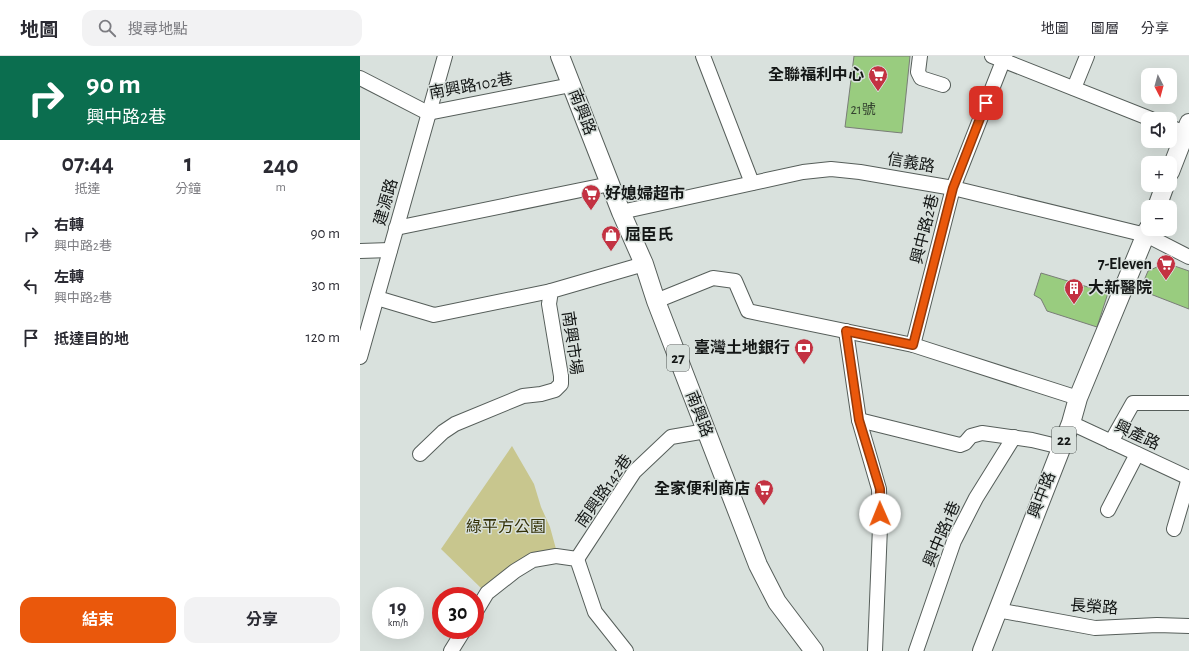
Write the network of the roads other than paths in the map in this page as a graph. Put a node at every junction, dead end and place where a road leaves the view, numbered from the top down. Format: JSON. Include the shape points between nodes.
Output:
{"nodes":[{"id":1,"x":445,"y":56,"type":"edge"},
{"id":2,"x":560,"y":56,"type":"edge"},
{"id":3,"x":703,"y":56,"type":"edge"},
{"id":4,"x":920,"y":56,"type":"edge"},
{"id":5,"x":1087,"y":56,"type":"edge"},
{"id":6,"x":1000,"y":58,"type":"edge"},
{"id":7,"x":360,"y":78,"type":"edge"},
{"id":8,"x":571,"y":85,"type":"junction"},
{"id":9,"x":943,"y":85,"type":"dead end"},
{"id":10,"x":1074,"y":88,"type":"junction"},
{"id":11,"x":428,"y":113,"type":"junction"},
{"id":12,"x":1141,"y":115,"type":"edge"},
{"id":13,"x":1181,"y":128,"type":"edge"},
{"id":14,"x":1174,"y":156,"type":"edge"},
{"id":15,"x":752,"y":183,"type":"junction"},
{"id":16,"x":610,"y":184,"type":"junction"},
{"id":17,"x":953,"y":188,"type":"junction"},
{"id":18,"x":621,"y":212,"type":"junction"},
{"id":19,"x":396,"y":228,"type":"junction"},
{"id":20,"x":1141,"y":231,"type":"edge"},
{"id":21,"x":1145,"y":236,"type":"edge"},
{"id":22,"x":1154,"y":236,"type":"edge"},
{"id":23,"x":390,"y":250,"type":"junction"},
{"id":24,"x":360,"y":251,"type":"edge"},
{"id":25,"x":1189,"y":257,"type":"edge"},
{"id":26,"x":644,"y":264,"type":"junction"},
{"id":27,"x":551,"y":291,"type":"junction"},
{"id":28,"x":376,"y":298,"type":"junction"},
{"id":29,"x":656,"y":302,"type":"junction"},
{"id":30,"x":366,"y":315,"type":"edge"},
{"id":31,"x":846,"y":331,"type":"junction"},
{"id":32,"x":913,"y":345,"type":"junction"},
{"id":33,"x":360,"y":357,"type":"edge"},
{"id":34,"x":1078,"y":398,"type":"junction"},
{"id":35,"x":1189,"y":403,"type":"edge"},
{"id":36,"x":859,"y":420,"type":"junction"},
{"id":37,"x":1071,"y":423,"type":"junction"},
{"id":38,"x":706,"y":431,"type":"junction"},
{"id":39,"x":1014,"y":437,"type":"junction"},
{"id":40,"x":1111,"y":442,"type":"junction"},
{"id":41,"x":1061,"y":446,"type":"junction"},
{"id":42,"x":420,"y":454,"type":"dead end"},
{"id":43,"x":1137,"y":454,"type":"junction"},
{"id":44,"x":1189,"y":478,"type":"edge"},
{"id":45,"x":1108,"y":510,"type":"dead end"},
{"id":46,"x":1174,"y":530,"type":"dead end"},
{"id":47,"x":577,"y":559,"type":"junction"},
{"id":48,"x":484,"y":598,"type":"edge"},
{"id":49,"x":997,"y":610,"type":"junction"},
{"id":50,"x":1189,"y":626,"type":"edge"},
{"id":51,"x":459,"y":639,"type":"edge"},
{"id":52,"x":452,"y":651,"type":"edge"},
{"id":53,"x":626,"y":651,"type":"edge"},
{"id":54,"x":814,"y":651,"type":"edge"},
{"id":55,"x":875,"y":651,"type":"edge"},
{"id":56,"x":916,"y":651,"type":"edge"},
{"id":57,"x":982,"y":651,"type":"edge"}],
"edges":[{"from":1,"to":11,"type":"street","name":"建源路"},
{"from":2,"to":8,"type":"main road","name":"南興路","number":"27"},
{"from":3,"to":15,"type":"street"},
{"from":4,"to":9,"type":"street","via":[[918,72],[921,78]]},
{"from":5,"to":10,"type":"street"},
{"from":6,"to":10,"type":"street"},
{"from":6,"to":17,"type":"street","name":"興中路2巷"},
{"from":7,"to":11,"type":"street","name":"南興路102巷"},
{"from":8,"to":11,"type":"street","name":"南興路102巷"},
{"from":8,"to":16,"type":"main road","name":"南興路","number":"27"},
{"from":10,"to":12,"type":"street"},
{"from":11,"to":19,"type":"street","name":"建源路"},
{"from":13,"to":14,"type":"main road"},
{"from":15,"to":17,"type":"street","name":"信義路","via":[[831,169]]},
{"from":15,"to":18,"type":"street","name":"信義路"},
{"from":16,"to":18,"type":"main road","name":"南興路","number":"27"},
{"from":16,"to":19,"type":"street"},
{"from":17,"to":20,"type":"street","name":"信義路"},
{"from":17,"to":32,"type":"street","name":"興中路2巷"},
{"from":18,"to":26,"type":"main road","name":"南興路","number":"27"},
{"from":19,"to":23,"type":"street","name":"建源路"},
{"from":21,"to":34,"type":"main road","name":"興中路","number":"22"},
{"from":22,"to":25,"type":"street","name":"信義路"},
{"from":23,"to":24,"type":"street"},
{"from":23,"to":28,"type":"street","name":"建源路"},
{"from":26,"to":27,"type":"street","name":"南興市場"},
{"from":26,"to":29,"type":"main road","name":"南興路","number":"27"},
{"from":27,"to":28,"type":"street","via":[[434,315]]},
{"from":27,"to":42,"type":"street","name":"南興市場","via":[[549,304],[561,384],[555,390],[523,396],[455,424]]},
{"from":28,"to":30,"type":"street","name":"建源路"},
{"from":29,"to":31,"type":"street","via":[[713,278],[735,281],[748,311]]},
{"from":29,"to":38,"type":"main road","name":"南興路","number":"27"},
{"from":30,"to":33,"type":"street","name":"建源路"},
{"from":31,"to":32,"type":"street"},
{"from":31,"to":36,"type":"street"},
{"from":32,"to":34,"type":"street"},
{"from":34,"to":37,"type":"main road","name":"興中路","number":"22"},
{"from":35,"to":40,"type":"street","via":[[1132,403]]},
{"from":36,"to":39,"type":"street","via":[[960,445],[971,436],[982,433]]},
{"from":36,"to":55,"type":"street","via":[[880,489]]},
{"from":37,"to":40,"type":"street","name":"興產路"},
{"from":37,"to":41,"type":"main road","name":"興中路","number":"22"},
{"from":38,"to":47,"type":"street","name":"南興路142巷","via":[[671,437],[634,472]]},
{"from":38,"to":54,"type":"main road","name":"南興路","number":"27","via":[[758,565],[777,602]]},
{"from":39,"to":41,"type":"street"},
{"from":39,"to":56,"type":"street","name":"興中路1巷","via":[[976,498],[954,541]]},
{"from":40,"to":43,"type":"street","name":"興產路"},
{"from":41,"to":49,"type":"main road","name":"興中路","number":"22"},
{"from":43,"to":44,"type":"street","name":"興產路"},
{"from":43,"to":45,"type":"street"},
{"from":44,"to":46,"type":"street"},
{"from":47,"to":48,"type":"street","via":[[556,556],[533,560],[515,571]]},
{"from":47,"to":53,"type":"street","via":[[595,612]]},
{"from":49,"to":50,"type":"street","name":"長榮路","via":[[1095,628]]},
{"from":49,"to":57,"type":"main road","name":"興中路","number":"22"},
{"from":51,"to":52,"type":"street"}]}
